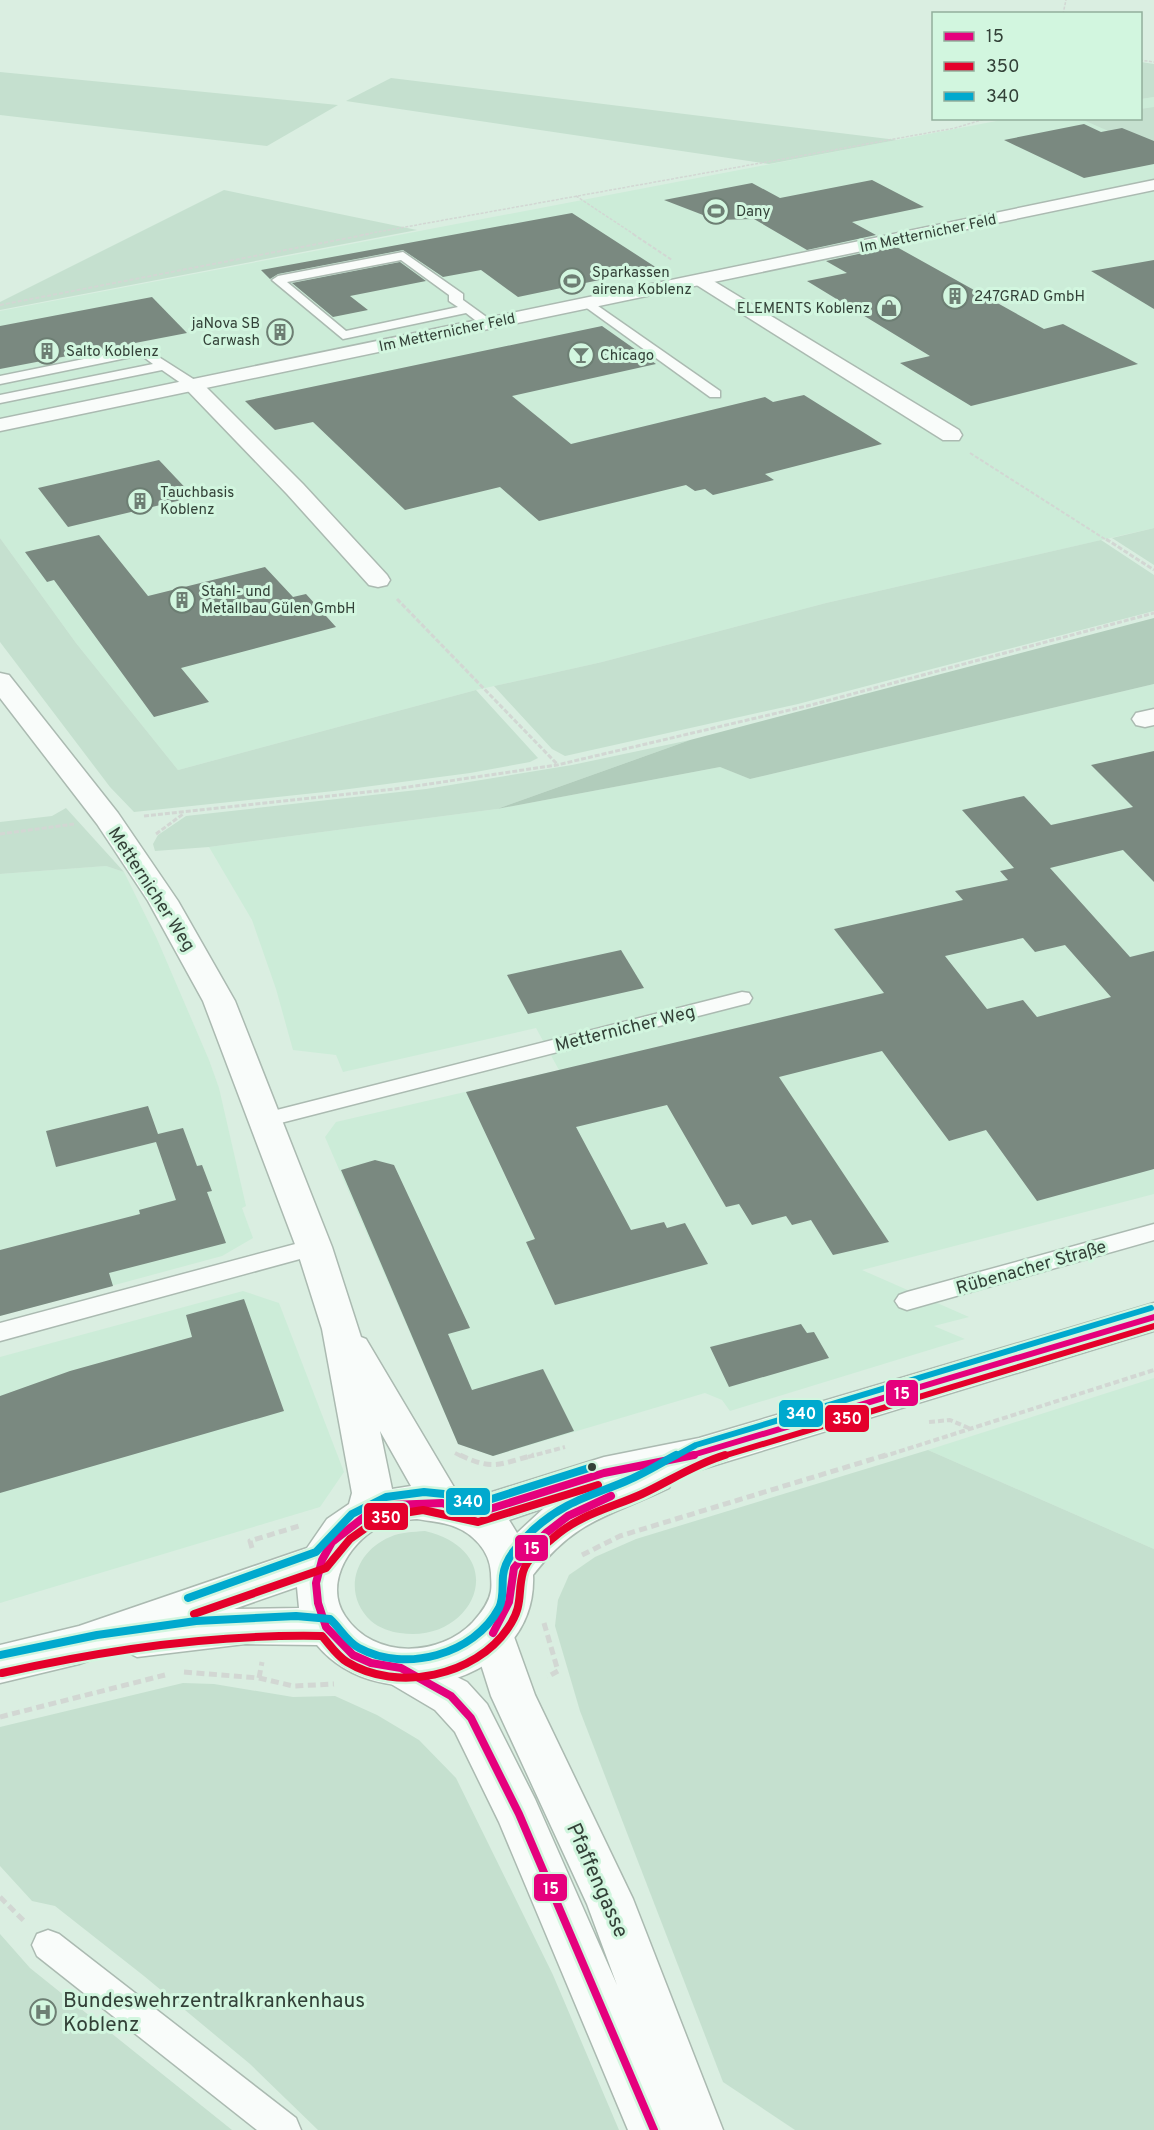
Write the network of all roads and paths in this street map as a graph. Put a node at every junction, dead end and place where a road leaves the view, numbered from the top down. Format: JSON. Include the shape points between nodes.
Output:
{"nodes":[{"id":1,"x":981,"y":120,"type":"edge"},
{"id":2,"x":1154,"y":185,"type":"edge"},
{"id":3,"x":576,"y":196,"type":"junction"},
{"id":4,"x":702,"y":280,"type":"junction"},
{"id":5,"x":588,"y":303,"type":"junction"},
{"id":6,"x":0,"y":305,"type":"edge"},
{"id":7,"x":468,"y":309,"type":"junction"},
{"id":8,"x":488,"y":324,"type":"junction"},
{"id":9,"x":161,"y":366,"type":"junction"},
{"id":10,"x":0,"y":380,"type":"edge"},
{"id":11,"x":193,"y":385,"type":"junction"},
{"id":12,"x":716,"y":394,"type":"dead end"},
{"id":13,"x":0,"y":399,"type":"edge"},
{"id":14,"x":0,"y":425,"type":"edge"},
{"id":15,"x":951,"y":435,"type":"joint"},
{"id":16,"x":1154,"y":570,"type":"edge"},
{"id":17,"x":378,"y":580,"type":"joint"},
{"id":18,"x":1154,"y":613,"type":"edge"},
{"id":19,"x":0,"y":681,"type":"edge"},
{"id":20,"x":557,"y":765,"type":"junction"},
{"id":21,"x":186,"y":812,"type":"junction"},
{"id":22,"x":108,"y":819,"type":"junction"},
{"id":23,"x":0,"y":834,"type":"edge"},
{"id":24,"x":125,"y":845,"type":"junction"},
{"id":25,"x":742,"y":998,"type":"dead end"},
{"id":26,"x":265,"y":1120,"type":"junction"},
{"id":27,"x":1154,"y":1232,"type":"edge"},
{"id":28,"x":314,"y":1247,"type":"junction"},
{"id":29,"x":907,"y":1301,"type":"dead end"},
{"id":30,"x":1154,"y":1317,"type":"edge"},
{"id":31,"x":341,"y":1329,"type":"junction"},
{"id":32,"x":0,"y":1332,"type":"edge"},
{"id":33,"x":1154,"y":1370,"type":"edge"},
{"id":34,"x":926,"y":1422,"type":"dead end"},
{"id":35,"x":972,"y":1429,"type":"junction"},
{"id":36,"x":445,"y":1448,"type":"dead end"},
{"id":37,"x":699,"y":1454,"type":"junction"},
{"id":38,"x":528,"y":1458,"type":"dead end"},
{"id":39,"x":458,"y":1509,"type":"junction"},
{"id":40,"x":368,"y":1514,"type":"junction"},
{"id":41,"x":322,"y":1560,"type":"junction"},
{"id":42,"x":575,"y":1560,"type":"dead end"},
{"id":43,"x":514,"y":1568,"type":"junction"},
{"id":44,"x":546,"y":1615,"type":"dead end"},
{"id":45,"x":326,"y":1627,"type":"junction"},
{"id":46,"x":493,"y":1633,"type":"junction"},
{"id":47,"x":79,"y":1645,"type":"junction"},
{"id":48,"x":0,"y":1664,"type":"edge"},
{"id":49,"x":402,"y":1668,"type":"junction"},
{"id":50,"x":541,"y":1680,"type":"dead end"},
{"id":51,"x":336,"y":1683,"type":"dead end"},
{"id":52,"x":0,"y":1717,"type":"edge"},
{"id":53,"x":48,"y":1945,"type":"dead end"},
{"id":54,"x":284,"y":2130,"type":"edge"},
{"id":55,"x":654,"y":2130,"type":"edge"},
{"id":56,"x":697,"y":2130,"type":"edge"}],
"edges":[{"from":1,"to":3,"type":"path"},
{"from":2,"to":4,"type":"street","name":"Im Metternicher Feld"},
{"from":3,"to":4,"type":"path"},
{"from":3,"to":6,"type":"path"},
{"from":4,"to":5,"type":"street","name":"Im Metternicher Feld"},
{"from":4,"to":15,"type":"street"},
{"from":5,"to":8,"type":"street","name":"Im Metternicher Feld"},
{"from":5,"to":12,"type":"lane"},
{"from":7,"to":7,"type":"lane","via":[[344,335],[278,280],[403,256],[459,297],[453,298]]},
{"from":7,"to":8,"type":"lane"},
{"from":8,"to":11,"type":"street","name":"Im Metternicher Feld"},
{"from":9,"to":10,"type":"lane","via":[[143,351]]},
{"from":9,"to":11,"type":"lane"},
{"from":9,"to":13,"type":"lane"},
{"from":11,"to":14,"type":"street","name":"Im Metternicher Feld"},
{"from":11,"to":17,"type":"street"},
{"from":15,"to":16,"type":"path","via":[[965,450]]},
{"from":17,"to":20,"type":"path"},
{"from":18,"to":20,"type":"path","via":[[811,705]]},
{"from":19,"to":22,"type":"street","name":"Metternicher Weg"},
{"from":20,"to":21,"type":"path","via":[[395,789]]},
{"from":21,"to":22,"type":"path"},
{"from":21,"to":24,"type":"path","via":[[153,837]]},
{"from":22,"to":23,"type":"path"},
{"from":22,"to":24,"type":"street","name":"Metternicher Weg"},
{"from":24,"to":26,"type":"street","name":"Metternicher Weg","via":[[163,901],[219,1001]]},
{"from":25,"to":26,"type":"lane","name":"Metternicher Weg"},
{"from":26,"to":28,"type":"street","name":"Metternicher Weg"},
{"from":27,"to":29,"type":"lane","name":"Rübenacher Straße"},
{"from":28,"to":31,"type":"street","name":"Metternicher Weg"},
{"from":28,"to":32,"type":"lane"},
{"from":30,"to":37,"type":"street"},
{"from":31,"to":39,"type":"street","name":"Metternicher Weg"},
{"from":31,"to":40,"type":"street","name":"Metternicher Weg","via":[[372,1493]]},
{"from":33,"to":35,"type":"path"},
{"from":34,"to":35,"type":"path","via":[[950,1420]]},
{"from":35,"to":42,"type":"path","via":[[620,1536]]},
{"from":36,"to":38,"type":"path","via":[[481,1465]]},
{"from":37,"to":39,"type":"street"},
{"from":37,"to":43,"type":"street","via":[[560,1519]]},
{"from":39,"to":40,"type":"street","via":[[417,1502],[391,1505]]},
{"from":39,"to":43,"type":"street","via":[[492,1528],[506,1547]]},
{"from":40,"to":41,"type":"street","via":[[332,1542]]},
{"from":41,"to":45,"type":"street","via":[[316,1583]]},
{"from":41,"to":47,"type":"street"},
{"from":43,"to":46,"type":"street","via":[[514,1590],[507,1613]]},
{"from":44,"to":50,"type":"path","via":[[544,1624],[558,1671]]},
{"from":45,"to":47,"type":"street","via":[[245,1626]]},
{"from":45,"to":49,"type":"street","via":[[353,1655],[371,1663]]},
{"from":46,"to":49,"type":"street","via":[[467,1653],[436,1665]]},
{"from":46,"to":56,"type":"street","name":"Pfaffengasse","via":[[513,1696],[609,1899]]},
{"from":47,"to":48,"type":"street"},
{"from":49,"to":55,"type":"street","via":[[451,1696],[471,1718],[519,1814]]},
{"from":51,"to":52,"type":"path","via":[[293,1686],[259,1678],[177,1672]]},
{"from":53,"to":54,"type":"lane"}]}
